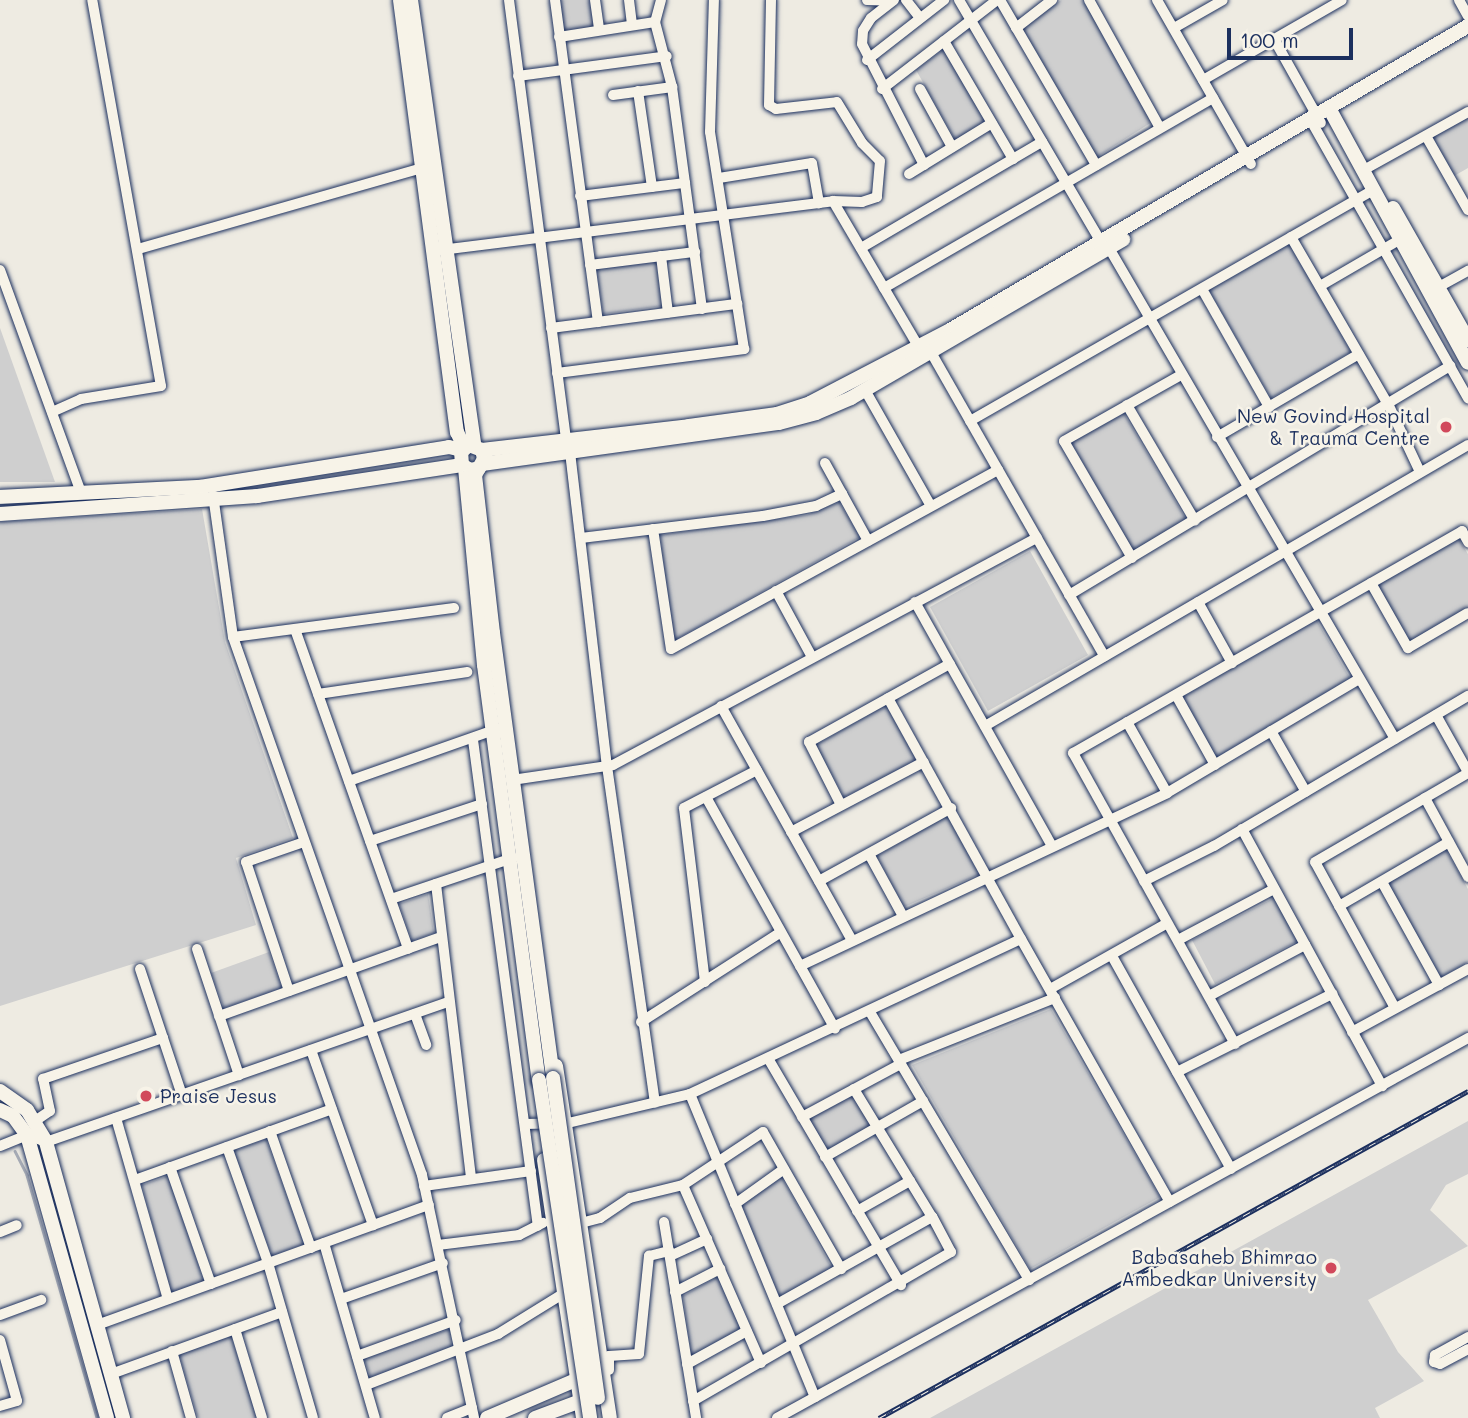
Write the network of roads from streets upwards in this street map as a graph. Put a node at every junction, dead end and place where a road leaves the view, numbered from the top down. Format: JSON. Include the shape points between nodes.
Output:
{"nodes":[{"id":1,"x":92,"y":0,"type":"edge"},
{"id":2,"x":400,"y":0,"type":"edge"},
{"id":3,"x":411,"y":0,"type":"edge"},
{"id":4,"x":509,"y":0,"type":"edge"},
{"id":5,"x":555,"y":0,"type":"edge"},
{"id":6,"x":595,"y":0,"type":"edge"},
{"id":7,"x":629,"y":0,"type":"edge"},
{"id":8,"x":661,"y":0,"type":"edge"},
{"id":9,"x":714,"y":0,"type":"edge"},
{"id":10,"x":771,"y":0,"type":"edge"},
{"id":11,"x":867,"y":0,"type":"edge"},
{"id":12,"x":892,"y":0,"type":"edge"},
{"id":13,"x":906,"y":0,"type":"edge"},
{"id":14,"x":944,"y":0,"type":"edge"},
{"id":15,"x":959,"y":0,"type":"edge"},
{"id":16,"x":998,"y":0,"type":"edge"},
{"id":17,"x":1052,"y":0,"type":"edge"},
{"id":18,"x":1089,"y":0,"type":"edge"},
{"id":19,"x":1157,"y":0,"type":"edge"},
{"id":20,"x":1223,"y":0,"type":"edge"},
{"id":21,"x":1342,"y":0,"type":"edge"},
{"id":22,"x":1459,"y":0,"type":"edge"},
{"id":23,"x":1468,"y":16,"type":"edge"},
{"id":24,"x":920,"y":18,"type":"junction"},
{"id":25,"x":971,"y":20,"type":"junction"},
{"id":26,"x":655,"y":22,"type":"junction"},
{"id":27,"x":632,"y":25,"type":"junction"},
{"id":28,"x":1468,"y":26,"type":"edge"},
{"id":29,"x":1016,"y":28,"type":"junction"},
{"id":30,"x":1174,"y":28,"type":"junction"},
{"id":31,"x":599,"y":30,"type":"junction"},
{"id":32,"x":559,"y":37,"type":"junction"},
{"id":33,"x":1468,"y":38,"type":"edge"},
{"id":34,"x":1273,"y":39,"type":"junction"},
{"id":35,"x":944,"y":41,"type":"junction"},
{"id":36,"x":667,"y":56,"type":"junction"},
{"id":37,"x":867,"y":60,"type":"junction"},
{"id":38,"x":561,"y":70,"type":"junction"},
{"id":39,"x":518,"y":76,"type":"junction"},
{"id":40,"x":1203,"y":80,"type":"junction"},
{"id":41,"x":672,"y":87,"type":"junction"},
{"id":42,"x":882,"y":89,"type":"junction"},
{"id":43,"x":919,"y":89,"type":"dead end"},
{"id":44,"x":638,"y":92,"type":"junction"},
{"id":45,"x":613,"y":95,"type":"dead end"},
{"id":46,"x":1213,"y":98,"type":"junction"},
{"id":47,"x":1468,"y":112,"type":"edge"},
{"id":48,"x":1323,"y":118,"type":"junction"},
{"id":49,"x":992,"y":123,"type":"junction"},
{"id":50,"x":1160,"y":128,"type":"junction"},
{"id":51,"x":1426,"y":136,"type":"junction"},
{"id":52,"x":1042,"y":142,"type":"junction"},
{"id":53,"x":952,"y":147,"type":"junction"},
{"id":54,"x":1013,"y":159,"type":"junction"},
{"id":55,"x":1249,"y":160,"type":"junction"},
{"id":56,"x":924,"y":165,"type":"junction"},
{"id":57,"x":1096,"y":165,"type":"junction"},
{"id":58,"x":1369,"y":167,"type":"junction"},
{"id":59,"x":422,"y":168,"type":"junction"},
{"id":60,"x":909,"y":174,"type":"dead end"},
{"id":61,"x":719,"y":178,"type":"junction"},
{"id":62,"x":685,"y":183,"type":"junction"},
{"id":63,"x":1066,"y":183,"type":"junction"},
{"id":64,"x":652,"y":187,"type":"junction"},
{"id":65,"x":1372,"y":191,"type":"junction"},
{"id":66,"x":580,"y":196,"type":"junction"},
{"id":67,"x":1356,"y":200,"type":"junction"},
{"id":68,"x":833,"y":201,"type":"junction"},
{"id":69,"x":819,"y":203,"type":"junction"},
{"id":70,"x":1468,"y":210,"type":"edge"},
{"id":71,"x":724,"y":213,"type":"junction"},
{"id":72,"x":690,"y":217,"type":"junction"},
{"id":73,"x":585,"y":231,"type":"junction"},
{"id":74,"x":539,"y":237,"type":"junction"},
{"id":75,"x":1291,"y":237,"type":"junction"},
{"id":76,"x":1399,"y":240,"type":"junction"},
{"id":77,"x":1105,"y":245,"type":"junction"},
{"id":78,"x":861,"y":248,"type":"junction"},
{"id":79,"x":138,"y":249,"type":"junction"},
{"id":80,"x":1384,"y":249,"type":"junction"},
{"id":81,"x":439,"y":250,"type":"junction"},
{"id":82,"x":695,"y":252,"type":"junction"},
{"id":83,"x":661,"y":256,"type":"junction"},
{"id":84,"x":590,"y":265,"type":"junction"},
{"id":85,"x":0,"y":270,"type":"edge"},
{"id":86,"x":1468,"y":271,"type":"edge"},
{"id":87,"x":1320,"y":286,"type":"junction"},
{"id":88,"x":884,"y":288,"type":"junction"},
{"id":89,"x":1202,"y":289,"type":"junction"},
{"id":90,"x":1433,"y":290,"type":"junction"},
{"id":91,"x":737,"y":304,"type":"junction"},
{"id":92,"x":702,"y":309,"type":"junction"},
{"id":93,"x":668,"y":313,"type":"junction"},
{"id":94,"x":1150,"y":319,"type":"junction"},
{"id":95,"x":598,"y":322,"type":"junction"},
{"id":96,"x":551,"y":328,"type":"junction"},
{"id":97,"x":1468,"y":340,"type":"edge"},
{"id":98,"x":925,"y":350,"type":"junction"},
{"id":99,"x":1359,"y":354,"type":"junction"},
{"id":100,"x":1468,"y":363,"type":"edge"},
{"id":101,"x":1450,"y":366,"type":"junction"},
{"id":102,"x":557,"y":373,"type":"junction"},
{"id":103,"x":1181,"y":374,"type":"junction"},
{"id":104,"x":865,"y":390,"type":"junction"},
{"id":105,"x":1468,"y":398,"type":"edge"},
{"id":106,"x":827,"y":402,"type":"junction"},
{"id":107,"x":1127,"y":405,"type":"junction"},
{"id":108,"x":1389,"y":406,"type":"junction"},
{"id":109,"x":1269,"y":407,"type":"junction"},
{"id":110,"x":52,"y":412,"type":"junction"},
{"id":111,"x":970,"y":421,"type":"junction"},
{"id":112,"x":1217,"y":437,"type":"junction"},
{"id":113,"x":1468,"y":444,"type":"edge"},
{"id":114,"x":568,"y":446,"type":"junction"},
{"id":115,"x":471,"y":457,"type":"junction"},
{"id":116,"x":825,"y":463,"type":"dead end"},
{"id":117,"x":998,"y":470,"type":"junction"},
{"id":118,"x":1420,"y":472,"type":"junction"},
{"id":119,"x":1247,"y":489,"type":"junction"},
{"id":120,"x":213,"y":492,"type":"junction"},
{"id":121,"x":81,"y":493,"type":"junction"},
{"id":122,"x":842,"y":494,"type":"junction"},
{"id":123,"x":0,"y":497,"type":"edge"},
{"id":124,"x":931,"y":506,"type":"junction"},
{"id":125,"x":0,"y":514,"type":"edge"},
{"id":126,"x":1195,"y":521,"type":"junction"},
{"id":127,"x":653,"y":529,"type":"junction"},
{"id":128,"x":581,"y":538,"type":"junction"},
{"id":129,"x":1037,"y":538,"type":"junction"},
{"id":130,"x":868,"y":541,"type":"junction"},
{"id":131,"x":1468,"y":542,"type":"edge"},
{"id":132,"x":1283,"y":552,"type":"junction"},
{"id":133,"x":1132,"y":558,"type":"junction"},
{"id":134,"x":1371,"y":583,"type":"junction"},
{"id":135,"x":776,"y":592,"type":"junction"},
{"id":136,"x":1069,"y":595,"type":"junction"},
{"id":137,"x":1198,"y":601,"type":"junction"},
{"id":138,"x":915,"y":602,"type":"junction"},
{"id":139,"x":454,"y":608,"type":"dead end"},
{"id":140,"x":1319,"y":613,"type":"junction"},
{"id":141,"x":1468,"y":613,"type":"edge"},
{"id":142,"x":296,"y":632,"type":"junction"},
{"id":143,"x":233,"y":637,"type":"junction"},
{"id":144,"x":1104,"y":656,"type":"junction"},
{"id":145,"x":812,"y":657,"type":"junction"},
{"id":146,"x":1232,"y":663,"type":"junction"},
{"id":147,"x":950,"y":664,"type":"junction"},
{"id":148,"x":467,"y":672,"type":"dead end"},
{"id":149,"x":1359,"y":679,"type":"junction"},
{"id":150,"x":318,"y":694,"type":"junction"},
{"id":151,"x":1175,"y":695,"type":"junction"},
{"id":152,"x":1468,"y":696,"type":"edge"},
{"id":153,"x":888,"y":698,"type":"junction"},
{"id":154,"x":721,"y":706,"type":"junction"},
{"id":155,"x":1436,"y":715,"type":"junction"},
{"id":156,"x":1128,"y":722,"type":"junction"},
{"id":157,"x":985,"y":726,"type":"junction"},
{"id":158,"x":500,"y":728,"type":"junction"},
{"id":159,"x":1271,"y":731,"type":"junction"},
{"id":160,"x":473,"y":740,"type":"junction"},
{"id":161,"x":1395,"y":740,"type":"junction"},
{"id":162,"x":924,"y":762,"type":"junction"},
{"id":163,"x":607,"y":765,"type":"junction"},
{"id":164,"x":1215,"y":765,"type":"junction"},
{"id":165,"x":757,"y":770,"type":"junction"},
{"id":166,"x":1468,"y":772,"type":"edge"},
{"id":167,"x":512,"y":780,"type":"junction"},
{"id":168,"x":349,"y":781,"type":"junction"},
{"id":169,"x":1306,"y":792,"type":"junction"},
{"id":170,"x":1167,"y":793,"type":"junction"},
{"id":171,"x":706,"y":797,"type":"junction"},
{"id":172,"x":1425,"y":798,"type":"junction"},
{"id":173,"x":482,"y":804,"type":"junction"},
{"id":174,"x":841,"y":806,"type":"junction"},
{"id":175,"x":951,"y":808,"type":"junction"},
{"id":176,"x":1107,"y":819,"type":"junction"},
{"id":177,"x":1242,"y":829,"type":"junction"},
{"id":178,"x":792,"y":832,"type":"junction"},
{"id":179,"x":370,"y":841,"type":"junction"},
{"id":180,"x":304,"y":842,"type":"junction"},
{"id":181,"x":1449,"y":842,"type":"junction"},
{"id":182,"x":1052,"y":846,"type":"junction"},
{"id":183,"x":869,"y":853,"type":"junction"},
{"id":184,"x":516,"y":857,"type":"junction"},
{"id":185,"x":492,"y":865,"type":"junction"},
{"id":186,"x":989,"y":875,"type":"junction"},
{"id":187,"x":1468,"y":877,"type":"edge"},
{"id":188,"x":819,"y":881,"type":"junction"},
{"id":189,"x":1144,"y":881,"type":"junction"},
{"id":190,"x":1382,"y":882,"type":"junction"},
{"id":191,"x":436,"y":884,"type":"junction"},
{"id":192,"x":1275,"y":889,"type":"junction"},
{"id":193,"x":391,"y":899,"type":"junction"},
{"id":194,"x":1339,"y":906,"type":"junction"},
{"id":195,"x":902,"y":916,"type":"junction"},
{"id":196,"x":1166,"y":924,"type":"junction"},
{"id":197,"x":781,"y":932,"type":"junction"},
{"id":198,"x":441,"y":937,"type":"junction"},
{"id":199,"x":1021,"y":939,"type":"junction"},
{"id":200,"x":852,"y":940,"type":"junction"},
{"id":201,"x":1178,"y":940,"type":"junction"},
{"id":202,"x":1305,"y":945,"type":"junction"},
{"id":203,"x":197,"y":949,"type":"dead end"},
{"id":204,"x":408,"y":949,"type":"junction"},
{"id":205,"x":1112,"y":956,"type":"junction"},
{"id":206,"x":800,"y":966,"type":"junction"},
{"id":207,"x":140,"y":969,"type":"dead end"},
{"id":208,"x":1468,"y":969,"type":"edge"},
{"id":209,"x":349,"y":970,"type":"junction"},
{"id":210,"x":705,"y":982,"type":"junction"},
{"id":211,"x":1439,"y":985,"type":"junction"},
{"id":212,"x":289,"y":991,"type":"junction"},
{"id":213,"x":1052,"y":994,"type":"junction"},
{"id":214,"x":1332,"y":994,"type":"junction"},
{"id":215,"x":1209,"y":996,"type":"junction"},
{"id":216,"x":448,"y":1002,"type":"junction"},
{"id":217,"x":1395,"y":1008,"type":"junction"},
{"id":218,"x":870,"y":1012,"type":"junction"},
{"id":219,"x":415,"y":1014,"type":"junction"},
{"id":220,"x":219,"y":1016,"type":"junction"},
{"id":221,"x":641,"y":1022,"type":"junction"},
{"id":222,"x":370,"y":1029,"type":"junction"},
{"id":223,"x":835,"y":1029,"type":"junction"},
{"id":224,"x":1352,"y":1032,"type":"junction"},
{"id":225,"x":163,"y":1038,"type":"junction"},
{"id":226,"x":1468,"y":1038,"type":"edge"},
{"id":227,"x":1235,"y":1044,"type":"junction"},
{"id":228,"x":426,"y":1045,"type":"dead end"},
{"id":229,"x":535,"y":1045,"type":"junction"},
{"id":230,"x":311,"y":1050,"type":"junction"},
{"id":231,"x":550,"y":1052,"type":"junction"},
{"id":232,"x":769,"y":1060,"type":"junction"},
{"id":233,"x":900,"y":1062,"type":"junction"},
{"id":234,"x":1177,"y":1072,"type":"junction"},
{"id":235,"x":239,"y":1075,"type":"junction"},
{"id":236,"x":546,"y":1079,"type":"junction"},
{"id":237,"x":1382,"y":1086,"type":"junction"},
{"id":238,"x":854,"y":1090,"type":"junction"},
{"id":239,"x":0,"y":1091,"type":"edge"},
{"id":240,"x":690,"y":1094,"type":"junction"},
{"id":241,"x":182,"y":1095,"type":"junction"},
{"id":242,"x":923,"y":1101,"type":"junction"},
{"id":243,"x":654,"y":1103,"type":"junction"},
{"id":244,"x":332,"y":1109,"type":"junction"},
{"id":245,"x":0,"y":1110,"type":"edge"},
{"id":246,"x":802,"y":1117,"type":"junction"},
{"id":247,"x":116,"y":1118,"type":"junction"},
{"id":248,"x":35,"y":1121,"type":"junction"},
{"id":249,"x":532,"y":1123,"type":"junction"},
{"id":250,"x":568,"y":1123,"type":"junction"},
{"id":251,"x":877,"y":1127,"type":"junction"},
{"id":252,"x":270,"y":1131,"type":"junction"},
{"id":253,"x":27,"y":1135,"type":"junction"},
{"id":254,"x":46,"y":1142,"type":"junction"},
{"id":255,"x":0,"y":1146,"type":"edge"},
{"id":256,"x":227,"y":1147,"type":"junction"},
{"id":257,"x":825,"y":1157,"type":"junction"},
{"id":258,"x":718,"y":1161,"type":"junction"},
{"id":259,"x":170,"y":1167,"type":"junction"},
{"id":260,"x":784,"y":1169,"type":"junction"},
{"id":261,"x":1231,"y":1169,"type":"junction"},
{"id":262,"x":531,"y":1171,"type":"junction"},
{"id":263,"x":471,"y":1179,"type":"junction"},
{"id":264,"x":135,"y":1180,"type":"junction"},
{"id":265,"x":910,"y":1181,"type":"junction"},
{"id":266,"x":424,"y":1185,"type":"junction"},
{"id":267,"x":683,"y":1185,"type":"junction"},
{"id":268,"x":1170,"y":1202,"type":"junction"},
{"id":269,"x":735,"y":1204,"type":"junction"},
{"id":270,"x":429,"y":1205,"type":"junction"},
{"id":271,"x":857,"y":1211,"type":"junction"},
{"id":272,"x":552,"y":1217,"type":"junction"},
{"id":273,"x":932,"y":1217,"type":"junction"},
{"id":274,"x":664,"y":1222,"type":"dead end"},
{"id":275,"x":581,"y":1223,"type":"junction"},
{"id":276,"x":18,"y":1225,"type":"dead end"},
{"id":277,"x":373,"y":1225,"type":"junction"},
{"id":278,"x":538,"y":1226,"type":"junction"},
{"id":279,"x":0,"y":1232,"type":"edge"},
{"id":280,"x":707,"y":1239,"type":"junction"},
{"id":281,"x":324,"y":1243,"type":"junction"},
{"id":282,"x":438,"y":1245,"type":"junction"},
{"id":283,"x":878,"y":1247,"type":"junction"},
{"id":284,"x":311,"y":1248,"type":"junction"},
{"id":285,"x":669,"y":1254,"type":"junction"},
{"id":286,"x":268,"y":1263,"type":"junction"},
{"id":287,"x":443,"y":1263,"type":"junction"},
{"id":288,"x":720,"y":1269,"type":"junction"},
{"id":289,"x":841,"y":1269,"type":"junction"},
{"id":290,"x":1029,"y":1280,"type":"junction"},
{"id":291,"x":211,"y":1284,"type":"junction"},
{"id":292,"x":901,"y":1285,"type":"junction"},
{"id":293,"x":676,"y":1292,"type":"junction"},
{"id":294,"x":564,"y":1293,"type":"junction"},
{"id":295,"x":168,"y":1299,"type":"junction"},
{"id":296,"x":341,"y":1299,"type":"junction"},
{"id":297,"x":41,"y":1300,"type":"dead end"},
{"id":298,"x":777,"y":1304,"type":"junction"},
{"id":299,"x":282,"y":1312,"type":"junction"},
{"id":300,"x":0,"y":1315,"type":"edge"},
{"id":301,"x":456,"y":1320,"type":"junction"},
{"id":302,"x":97,"y":1325,"type":"junction"},
{"id":303,"x":235,"y":1329,"type":"junction"},
{"id":304,"x":747,"y":1331,"type":"junction"},
{"id":305,"x":1468,"y":1337,"type":"edge"},
{"id":306,"x":0,"y":1340,"type":"edge"},
{"id":307,"x":794,"y":1345,"type":"junction"},
{"id":308,"x":1468,"y":1349,"type":"edge"},
{"id":309,"x":172,"y":1351,"type":"junction"},
{"id":310,"x":461,"y":1351,"type":"junction"},
{"id":311,"x":357,"y":1356,"type":"junction"},
{"id":312,"x":761,"y":1363,"type":"junction"},
{"id":313,"x":687,"y":1364,"type":"junction"},
{"id":314,"x":603,"y":1370,"type":"junction"},
{"id":315,"x":110,"y":1374,"type":"junction"},
{"id":316,"x":576,"y":1378,"type":"junction"},
{"id":317,"x":366,"y":1385,"type":"junction"},
{"id":318,"x":606,"y":1394,"type":"junction"},
{"id":319,"x":816,"y":1397,"type":"junction"},
{"id":320,"x":580,"y":1400,"type":"junction"},
{"id":321,"x":693,"y":1401,"type":"junction"},
{"id":322,"x":0,"y":1406,"type":"edge"},
{"id":323,"x":473,"y":1413,"type":"edge"},
{"id":324,"x":107,"y":1418,"type":"edge"},
{"id":325,"x":123,"y":1418,"type":"edge"},
{"id":326,"x":191,"y":1418,"type":"edge"},
{"id":327,"x":262,"y":1418,"type":"edge"},
{"id":328,"x":312,"y":1418,"type":"edge"},
{"id":329,"x":375,"y":1418,"type":"edge"},
{"id":330,"x":447,"y":1418,"type":"edge"},
{"id":331,"x":487,"y":1418,"type":"edge"},
{"id":332,"x":535,"y":1418,"type":"edge"},
{"id":333,"x":583,"y":1418,"type":"edge"},
{"id":334,"x":590,"y":1418,"type":"edge"},
{"id":335,"x":601,"y":1418,"type":"edge"},
{"id":336,"x":610,"y":1418,"type":"edge"},
{"id":337,"x":616,"y":1418,"type":"edge"},
{"id":338,"x":696,"y":1418,"type":"edge"},
{"id":339,"x":777,"y":1418,"type":"edge"}],
"edges":[{"from":1,"to":79,"type":"street"},
{"from":2,"to":59,"type":"street"},
{"from":3,"to":81,"type":"street"},
{"from":4,"to":39,"type":"street"},
{"from":5,"to":32,"type":"street"},
{"from":6,"to":31,"type":"street"},
{"from":7,"to":27,"type":"street"},
{"from":8,"to":26,"type":"street"},
{"from":9,"to":61,"type":"street","via":[[710,132]]},
{"from":10,"to":68,"type":"street","via":[[769,105],[776,109],[837,102],[862,143],[880,162],[877,197],[862,202]]},
{"from":11,"to":12,"type":"street"},
{"from":12,"to":37,"type":"street","via":[[863,31]]},
{"from":13,"to":24,"type":"street"},
{"from":14,"to":24,"type":"street"},
{"from":15,"to":25,"type":"street"},
{"from":16,"to":25,"type":"street"},
{"from":16,"to":29,"type":"street"},
{"from":17,"to":29,"type":"street"},
{"from":18,"to":50,"type":"street"},
{"from":19,"to":30,"type":"street"},
{"from":20,"to":30,"type":"street"},
{"from":21,"to":34,"type":"street"},
{"from":22,"to":23,"type":"street"},
{"from":24,"to":37,"type":"street"},
{"from":25,"to":35,"type":"street"},
{"from":25,"to":52,"type":"street"},
{"from":26,"to":27,"type":"street"},
{"from":26,"to":36,"type":"street"},
{"from":27,"to":31,"type":"street"},
{"from":28,"to":48,"type":"street"},
{"from":29,"to":57,"type":"street"},
{"from":30,"to":40,"type":"street"},
{"from":31,"to":32,"type":"street"},
{"from":32,"to":38,"type":"street"},
{"from":33,"to":48,"type":"street"},
{"from":34,"to":40,"type":"street"},
{"from":34,"to":48,"type":"street"},
{"from":35,"to":42,"type":"street"},
{"from":35,"to":49,"type":"street"},
{"from":36,"to":38,"type":"street"},
{"from":36,"to":41,"type":"street"},
{"from":37,"to":42,"type":"street"},
{"from":38,"to":39,"type":"street"},
{"from":38,"to":66,"type":"street"},
{"from":39,"to":74,"type":"street"},
{"from":40,"to":46,"type":"street"},
{"from":41,"to":44,"type":"street"},
{"from":41,"to":62,"type":"street"},
{"from":42,"to":56,"type":"street"},
{"from":43,"to":53,"type":"street"},
{"from":44,"to":45,"type":"street"},
{"from":44,"to":64,"type":"street"},
{"from":46,"to":50,"type":"street"},
{"from":46,"to":55,"type":"street"},
{"from":47,"to":51,"type":"street"},
{"from":48,"to":55,"type":"street"},
{"from":48,"to":58,"type":"street"},
{"from":48,"to":65,"type":"street"},
{"from":48,"to":67,"type":"street"},
{"from":49,"to":53,"type":"street"},
{"from":49,"to":54,"type":"street"},
{"from":50,"to":57,"type":"street"},
{"from":51,"to":58,"type":"street"},
{"from":51,"to":70,"type":"street"},
{"from":52,"to":54,"type":"street"},
{"from":52,"to":63,"type":"street"},
{"from":53,"to":56,"type":"street"},
{"from":54,"to":78,"type":"street"},
{"from":55,"to":77,"type":"street"},
{"from":56,"to":60,"type":"street"},
{"from":57,"to":63,"type":"street"},
{"from":58,"to":90,"type":"street"},
{"from":59,"to":79,"type":"street"},
{"from":59,"to":81,"type":"street"},
{"from":61,"to":69,"type":"street","via":[[812,163]]},
{"from":61,"to":71,"type":"street"},
{"from":62,"to":64,"type":"street"},
{"from":62,"to":72,"type":"street"},
{"from":63,"to":77,"type":"street"},
{"from":63,"to":88,"type":"street"},
{"from":64,"to":66,"type":"street"},
{"from":65,"to":67,"type":"street"},
{"from":65,"to":76,"type":"street"},
{"from":66,"to":73,"type":"street"},
{"from":67,"to":75,"type":"street"},
{"from":67,"to":80,"type":"street"},
{"from":68,"to":69,"type":"street"},
{"from":68,"to":78,"type":"street"},
{"from":69,"to":71,"type":"street"},
{"from":71,"to":72,"type":"street"},
{"from":71,"to":91,"type":"street"},
{"from":72,"to":73,"type":"street"},
{"from":72,"to":82,"type":"street"},
{"from":73,"to":74,"type":"street"},
{"from":73,"to":84,"type":"street"},
{"from":74,"to":81,"type":"street"},
{"from":74,"to":96,"type":"street"},
{"from":75,"to":87,"type":"street"},
{"from":75,"to":89,"type":"street"},
{"from":76,"to":80,"type":"street"},
{"from":76,"to":90,"type":"street"},
{"from":77,"to":94,"type":"street"},
{"from":77,"to":98,"type":"street"},
{"from":78,"to":88,"type":"street"},
{"from":79,"to":110,"type":"street","via":[[161,386],[81,399]]},
{"from":80,"to":87,"type":"street"},
{"from":80,"to":101,"type":"street"},
{"from":81,"to":115,"type":"street"},
{"from":82,"to":83,"type":"street"},
{"from":82,"to":92,"type":"street"},
{"from":83,"to":84,"type":"street"},
{"from":83,"to":93,"type":"street"},
{"from":84,"to":95,"type":"street"},
{"from":85,"to":110,"type":"street"},
{"from":86,"to":90,"type":"street"},
{"from":87,"to":99,"type":"street"},
{"from":88,"to":98,"type":"street"},
{"from":89,"to":94,"type":"street"},
{"from":89,"to":109,"type":"street"},
{"from":90,"to":97,"type":"street"},
{"from":90,"to":100,"type":"street"},
{"from":91,"to":92,"type":"street"},
{"from":91,"to":102,"type":"street","via":[[744,349]]},
{"from":92,"to":93,"type":"street"},
{"from":93,"to":95,"type":"street"},
{"from":94,"to":103,"type":"street"},
{"from":94,"to":111,"type":"street"},
{"from":95,"to":96,"type":"street"},
{"from":96,"to":102,"type":"street"},
{"from":98,"to":104,"type":"street"},
{"from":98,"to":106,"type":"street"},
{"from":98,"to":111,"type":"street"},
{"from":99,"to":108,"type":"street"},
{"from":99,"to":109,"type":"street"},
{"from":101,"to":105,"type":"street"},
{"from":101,"to":108,"type":"street"},
{"from":102,"to":114,"type":"street"},
{"from":103,"to":107,"type":"street"},
{"from":103,"to":112,"type":"street"},
{"from":104,"to":106,"type":"street"},
{"from":104,"to":124,"type":"street"},
{"from":106,"to":114,"type":"street"},
{"from":107,"to":126,"type":"street"},
{"from":107,"to":133,"type":"street","via":[[1064,441]]},
{"from":108,"to":118,"type":"street"},
{"from":108,"to":119,"type":"street"},
{"from":109,"to":112,"type":"street"},
{"from":110,"to":121,"type":"street"},
{"from":111,"to":117,"type":"street"},
{"from":112,"to":119,"type":"street"},
{"from":113,"to":118,"type":"street"},
{"from":114,"to":115,"type":"street"},
{"from":114,"to":128,"type":"street"},
{"from":115,"to":120,"type":"street"},
{"from":115,"to":158,"type":"street"},
{"from":116,"to":122,"type":"street"},
{"from":117,"to":124,"type":"street"},
{"from":117,"to":129,"type":"street"},
{"from":118,"to":132,"type":"street"},
{"from":119,"to":126,"type":"street"},
{"from":119,"to":132,"type":"street"},
{"from":120,"to":121,"type":"street"},
{"from":120,"to":125,"type":"street"},
{"from":120,"to":143,"type":"street"},
{"from":121,"to":123,"type":"street"},
{"from":122,"to":127,"type":"street","via":[[816,506]]},
{"from":122,"to":130,"type":"street"},
{"from":124,"to":130,"type":"street"},
{"from":126,"to":133,"type":"street"},
{"from":127,"to":128,"type":"street"},
{"from":127,"to":135,"type":"street","via":[[671,649]]},
{"from":128,"to":163,"type":"street"},
{"from":129,"to":136,"type":"street"},
{"from":129,"to":138,"type":"street"},
{"from":130,"to":135,"type":"street"},
{"from":131,"to":134,"type":"street","via":[[1462,531]]},
{"from":132,"to":137,"type":"street"},
{"from":132,"to":140,"type":"street"},
{"from":133,"to":136,"type":"street"},
{"from":134,"to":140,"type":"street"},
{"from":134,"to":141,"type":"street","via":[[1408,648]]},
{"from":135,"to":145,"type":"street"},
{"from":136,"to":144,"type":"street"},
{"from":137,"to":144,"type":"street"},
{"from":137,"to":146,"type":"street"},
{"from":138,"to":145,"type":"street"},
{"from":138,"to":147,"type":"street"},
{"from":139,"to":142,"type":"street"},
{"from":140,"to":146,"type":"street"},
{"from":140,"to":149,"type":"street"},
{"from":142,"to":143,"type":"street"},
{"from":142,"to":150,"type":"street"},
{"from":143,"to":180,"type":"street"},
{"from":144,"to":157,"type":"street"},
{"from":145,"to":154,"type":"street"},
{"from":146,"to":151,"type":"street"},
{"from":147,"to":153,"type":"street"},
{"from":147,"to":157,"type":"street"},
{"from":148,"to":150,"type":"street"},
{"from":149,"to":159,"type":"street"},
{"from":149,"to":161,"type":"street"},
{"from":150,"to":168,"type":"street"},
{"from":151,"to":156,"type":"street"},
{"from":151,"to":164,"type":"street"},
{"from":152,"to":155,"type":"street"},
{"from":153,"to":162,"type":"street"},
{"from":153,"to":174,"type":"street","via":[[809,742]]},
{"from":154,"to":163,"type":"street"},
{"from":154,"to":165,"type":"street"},
{"from":155,"to":161,"type":"street"},
{"from":155,"to":166,"type":"street"},
{"from":156,"to":170,"type":"street"},
{"from":156,"to":176,"type":"street","via":[[1073,753]]},
{"from":157,"to":182,"type":"street"},
{"from":158,"to":160,"type":"street"},
{"from":158,"to":167,"type":"street"},
{"from":158,"to":184,"type":"street"},
{"from":159,"to":164,"type":"street"},
{"from":159,"to":169,"type":"street"},
{"from":160,"to":168,"type":"street"},
{"from":160,"to":173,"type":"street"},
{"from":161,"to":169,"type":"street"},
{"from":162,"to":174,"type":"street"},
{"from":162,"to":175,"type":"street"},
{"from":163,"to":167,"type":"street"},
{"from":163,"to":221,"type":"street"},
{"from":164,"to":170,"type":"street"},
{"from":165,"to":171,"type":"street"},
{"from":165,"to":178,"type":"street"},
{"from":166,"to":172,"type":"street"},
{"from":167,"to":184,"type":"street"},
{"from":168,"to":179,"type":"street"},
{"from":169,"to":177,"type":"street"},
{"from":170,"to":176,"type":"street"},
{"from":171,"to":197,"type":"street"},
{"from":171,"to":210,"type":"street","via":[[684,808]]},
{"from":172,"to":181,"type":"street"},
{"from":172,"to":194,"type":"street","via":[[1315,862]]},
{"from":173,"to":179,"type":"street"},
{"from":173,"to":185,"type":"street"},
{"from":174,"to":178,"type":"street"},
{"from":175,"to":183,"type":"street"},
{"from":175,"to":186,"type":"street"},
{"from":176,"to":182,"type":"street"},
{"from":176,"to":189,"type":"street"},
{"from":177,"to":189,"type":"street"},
{"from":177,"to":192,"type":"street"},
{"from":178,"to":188,"type":"street"},
{"from":179,"to":193,"type":"street"},
{"from":180,"to":209,"type":"street"},
{"from":180,"to":212,"type":"street","via":[[246,862]]},
{"from":181,"to":187,"type":"street"},
{"from":181,"to":190,"type":"street"},
{"from":182,"to":186,"type":"street"},
{"from":183,"to":188,"type":"street"},
{"from":183,"to":195,"type":"street"},
{"from":184,"to":185,"type":"street"},
{"from":184,"to":229,"type":"street"},
{"from":184,"to":231,"type":"street"},
{"from":185,"to":191,"type":"street"},
{"from":185,"to":249,"type":"street"},
{"from":186,"to":195,"type":"street"},
{"from":186,"to":199,"type":"street"},
{"from":188,"to":200,"type":"street"},
{"from":189,"to":196,"type":"street"},
{"from":190,"to":194,"type":"street"},
{"from":190,"to":211,"type":"street"},
{"from":191,"to":193,"type":"street"},
{"from":191,"to":198,"type":"street"},
{"from":192,"to":201,"type":"street"},
{"from":192,"to":202,"type":"street"},
{"from":193,"to":204,"type":"street"},
{"from":194,"to":217,"type":"street"},
{"from":195,"to":200,"type":"street"},
{"from":196,"to":201,"type":"street"},
{"from":196,"to":205,"type":"street"},
{"from":197,"to":206,"type":"street"},
{"from":197,"to":210,"type":"street"},
{"from":198,"to":204,"type":"street"},
{"from":198,"to":216,"type":"street"},
{"from":199,"to":213,"type":"street"},
{"from":199,"to":218,"type":"street"},
{"from":200,"to":206,"type":"street"},
{"from":201,"to":215,"type":"street"},
{"from":202,"to":214,"type":"street"},
{"from":202,"to":215,"type":"street"},
{"from":203,"to":220,"type":"street"},
{"from":204,"to":209,"type":"street"},
{"from":205,"to":213,"type":"street"},
{"from":205,"to":234,"type":"street"},
{"from":206,"to":223,"type":"street"},
{"from":207,"to":225,"type":"street"},
{"from":208,"to":211,"type":"street"},
{"from":209,"to":212,"type":"street"},
{"from":209,"to":222,"type":"street"},
{"from":210,"to":221,"type":"street"},
{"from":211,"to":217,"type":"street"},
{"from":212,"to":220,"type":"street"},
{"from":213,"to":233,"type":"street"},
{"from":213,"to":268,"type":"street"},
{"from":214,"to":224,"type":"street"},
{"from":214,"to":227,"type":"street"},
{"from":215,"to":227,"type":"street"},
{"from":216,"to":219,"type":"street"},
{"from":216,"to":263,"type":"street"},
{"from":217,"to":224,"type":"street"},
{"from":218,"to":223,"type":"street"},
{"from":218,"to":233,"type":"street"},
{"from":219,"to":222,"type":"street"},
{"from":219,"to":228,"type":"street"},
{"from":220,"to":235,"type":"street"},
{"from":221,"to":243,"type":"street"},
{"from":222,"to":230,"type":"street"},
{"from":222,"to":266,"type":"street"},
{"from":223,"to":232,"type":"street"},
{"from":224,"to":237,"type":"street"},
{"from":225,"to":241,"type":"street"},
{"from":225,"to":248,"type":"street","via":[[43,1079],[50,1111]]},
{"from":226,"to":237,"type":"street"},
{"from":227,"to":234,"type":"street"},
{"from":229,"to":236,"type":"street"},
{"from":229,"to":249,"type":"street","via":[[529,1060]]},
{"from":230,"to":235,"type":"street"},
{"from":230,"to":244,"type":"street"},
{"from":231,"to":236,"type":"street"},
{"from":231,"to":250,"type":"street"},
{"from":232,"to":240,"type":"street"},
{"from":232,"to":246,"type":"street"},
{"from":233,"to":238,"type":"street"},
{"from":233,"to":242,"type":"street"},
{"from":234,"to":261,"type":"street"},
{"from":235,"to":241,"type":"street"},
{"from":236,"to":334,"type":"street","bridge":true},
{"from":236,"to":335,"type":"street","bridge":true},
{"from":237,"to":261,"type":"street"},
{"from":238,"to":246,"type":"street"},
{"from":238,"to":251,"type":"street"},
{"from":239,"to":248,"type":"street"},
{"from":240,"to":243,"type":"street"},
{"from":240,"to":258,"type":"street"},
{"from":241,"to":247,"type":"street"},
{"from":242,"to":251,"type":"street"},
{"from":242,"to":290,"type":"street"},
{"from":243,"to":250,"type":"street"},
{"from":244,"to":252,"type":"street"},
{"from":244,"to":277,"type":"street"},
{"from":245,"to":253,"type":"street","via":[[13,1116]]},
{"from":246,"to":257,"type":"street"},
{"from":247,"to":254,"type":"street"},
{"from":247,"to":264,"type":"street"},
{"from":248,"to":254,"type":"street"},
{"from":249,"to":250,"type":"street"},
{"from":249,"to":262,"type":"street"},
{"from":249,"to":272,"type":"street"},
{"from":250,"to":275,"type":"street"},
{"from":251,"to":257,"type":"street"},
{"from":251,"to":265,"type":"street"},
{"from":252,"to":256,"type":"street"},
{"from":252,"to":284,"type":"street"},
{"from":253,"to":254,"type":"street"},
{"from":253,"to":255,"type":"street"},
{"from":253,"to":324,"type":"street"},
{"from":254,"to":302,"type":"street"},
{"from":256,"to":259,"type":"street"},
{"from":256,"to":286,"type":"street"},
{"from":257,"to":271,"type":"street"},
{"from":258,"to":260,"type":"street","via":[[763,1132]]},
{"from":258,"to":267,"type":"street"},
{"from":258,"to":269,"type":"street"},
{"from":259,"to":264,"type":"street"},
{"from":259,"to":291,"type":"street"},
{"from":260,"to":269,"type":"street"},
{"from":260,"to":289,"type":"street"},
{"from":261,"to":268,"type":"street"},
{"from":262,"to":263,"type":"street"},
{"from":262,"to":278,"type":"street"},
{"from":263,"to":266,"type":"street"},
{"from":264,"to":295,"type":"street"},
{"from":265,"to":271,"type":"street"},
{"from":265,"to":273,"type":"street"},
{"from":266,"to":270,"type":"street"},
{"from":267,"to":275,"type":"street","via":[[630,1198],[600,1218]]},
{"from":267,"to":280,"type":"street"},
{"from":268,"to":290,"type":"street"},
{"from":269,"to":298,"type":"street"},
{"from":270,"to":277,"type":"street"},
{"from":270,"to":282,"type":"street"},
{"from":271,"to":283,"type":"street"},
{"from":272,"to":278,"type":"street"},
{"from":272,"to":294,"type":"street"},
{"from":273,"to":283,"type":"street"},
{"from":273,"to":292,"type":"street","via":[[951,1252]]},
{"from":274,"to":285,"type":"street"},
{"from":275,"to":314,"type":"street"},
{"from":276,"to":279,"type":"street"},
{"from":277,"to":281,"type":"street"},
{"from":278,"to":282,"type":"street","via":[[519,1235]]},
{"from":280,"to":285,"type":"street"},
{"from":280,"to":288,"type":"street"},
{"from":281,"to":284,"type":"street"},
{"from":281,"to":296,"type":"street"},
{"from":282,"to":287,"type":"street"},
{"from":283,"to":289,"type":"street"},
{"from":283,"to":292,"type":"street"},
{"from":284,"to":286,"type":"street"},
{"from":285,"to":293,"type":"street"},
{"from":285,"to":337,"type":"street","via":[[649,1256],[639,1354],[608,1358]]},
{"from":286,"to":291,"type":"street"},
{"from":286,"to":299,"type":"street"},
{"from":287,"to":296,"type":"street"},
{"from":287,"to":301,"type":"street"},
{"from":288,"to":293,"type":"street"},
{"from":288,"to":304,"type":"street"},
{"from":289,"to":298,"type":"street"},
{"from":290,"to":319,"type":"street"},
{"from":291,"to":295,"type":"street"},
{"from":292,"to":307,"type":"street"},
{"from":293,"to":313,"type":"street"},
{"from":294,"to":310,"type":"street"},
{"from":294,"to":316,"type":"street"},
{"from":295,"to":302,"type":"street"},
{"from":296,"to":311,"type":"street"},
{"from":297,"to":300,"type":"street"},
{"from":298,"to":307,"type":"street"},
{"from":299,"to":303,"type":"street"},
{"from":299,"to":328,"type":"street"},
{"from":301,"to":310,"type":"street"},
{"from":301,"to":311,"type":"street"},
{"from":302,"to":315,"type":"street"},
{"from":303,"to":309,"type":"street"},
{"from":303,"to":327,"type":"street"},
{"from":304,"to":312,"type":"street"},
{"from":304,"to":313,"type":"street"},
{"from":305,"to":308,"type":"street","via":[[1435,1355],[1434,1362],[1440,1364]]},
{"from":306,"to":322,"type":"street","via":[[17,1401]]},
{"from":307,"to":312,"type":"street"},
{"from":307,"to":319,"type":"street"},
{"from":309,"to":315,"type":"street"},
{"from":309,"to":326,"type":"street"},
{"from":310,"to":317,"type":"street"},
{"from":310,"to":323,"type":"street"},
{"from":311,"to":317,"type":"street"},
{"from":312,"to":321,"type":"street"},
{"from":313,"to":321,"type":"street"},
{"from":314,"to":316,"type":"street"},
{"from":314,"to":318,"type":"street"},
{"from":315,"to":325,"type":"street"},
{"from":316,"to":320,"type":"street"},
{"from":316,"to":331,"type":"street"},
{"from":317,"to":329,"type":"street"},
{"from":318,"to":320,"type":"street"},
{"from":318,"to":336,"type":"street"},
{"from":319,"to":339,"type":"street"},
{"from":320,"to":332,"type":"street"},
{"from":320,"to":333,"type":"street"},
{"from":321,"to":338,"type":"street"},
{"from":323,"to":330,"type":"street"}]}
